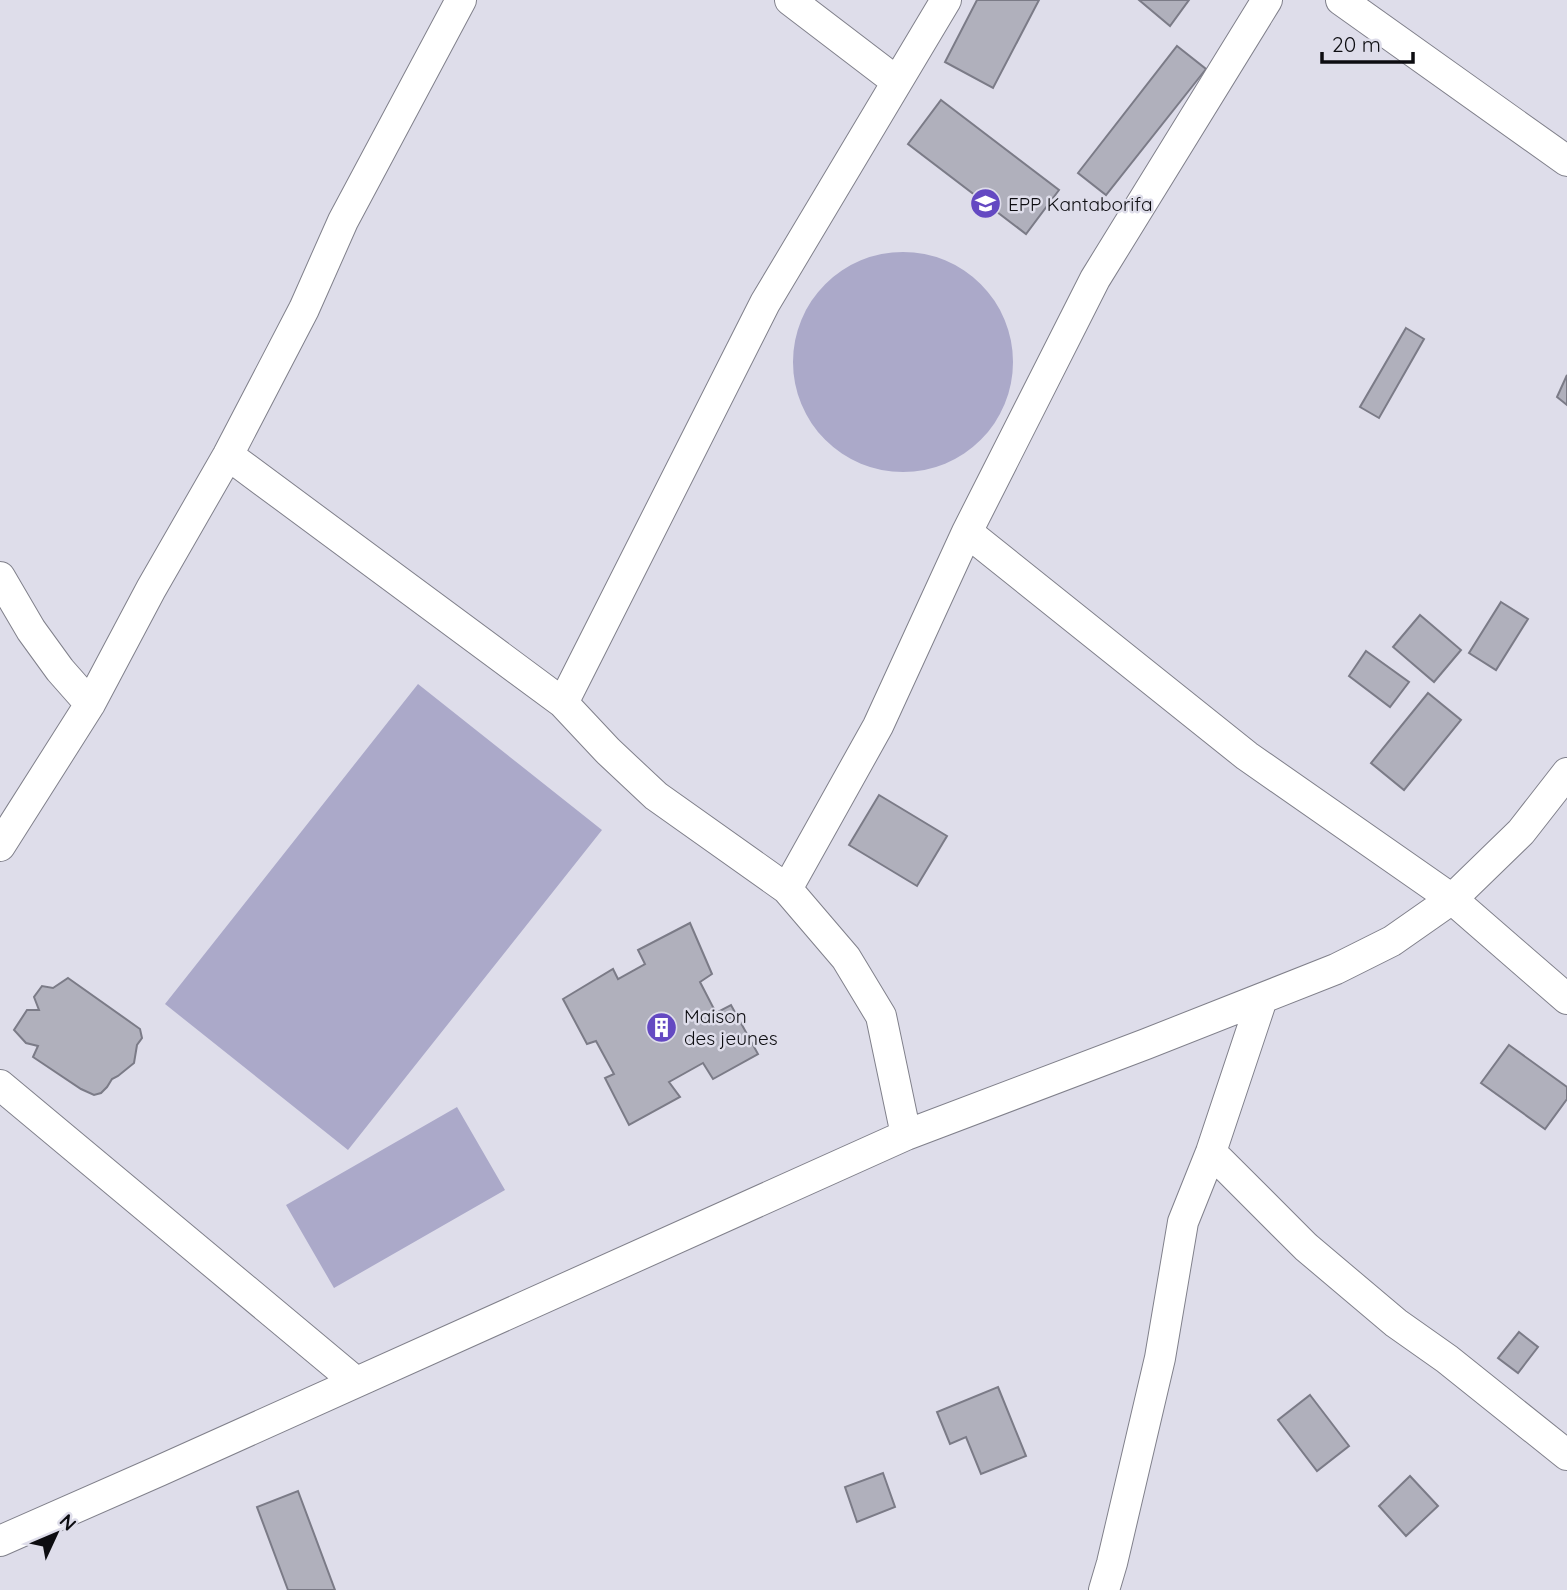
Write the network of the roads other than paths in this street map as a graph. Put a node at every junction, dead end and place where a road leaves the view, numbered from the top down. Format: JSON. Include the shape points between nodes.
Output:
{"nodes":[{"id":1,"x":461,"y":0,"type":"edge"},
{"id":2,"x":790,"y":0,"type":"edge"},
{"id":3,"x":946,"y":0,"type":"edge"},
{"id":4,"x":1268,"y":0,"type":"edge"},
{"id":5,"x":1341,"y":0,"type":"edge"},
{"id":6,"x":897,"y":81,"type":"junction"},
{"id":7,"x":1567,"y":161,"type":"edge"},
{"id":8,"x":228,"y":455,"type":"junction"},
{"id":9,"x":967,"y":532,"type":"junction"},
{"id":10,"x":0,"y":577,"type":"edge"},
{"id":11,"x":563,"y":703,"type":"junction"},
{"id":12,"x":90,"y":704,"type":"junction"},
{"id":13,"x":1567,"y":773,"type":"edge"},
{"id":14,"x":0,"y":846,"type":"edge"},
{"id":15,"x":787,"y":889,"type":"junction"},
{"id":16,"x":1452,"y":899,"type":"junction"},
{"id":17,"x":1262,"y":999,"type":"junction"},
{"id":18,"x":1567,"y":999,"type":"edge"},
{"id":19,"x":0,"y":1085,"type":"edge"},
{"id":20,"x":906,"y":1135,"type":"junction"},
{"id":21,"x":1211,"y":1152,"type":"junction"},
{"id":22,"x":356,"y":1382,"type":"junction"},
{"id":23,"x":1567,"y":1455,"type":"edge"},
{"id":24,"x":0,"y":1541,"type":"edge"},
{"id":25,"x":1104,"y":1590,"type":"edge"}],
"edges":[{"from":1,"to":8,"type":"street","via":[[343,221],[304,309]]},
{"from":2,"to":6,"type":"street"},
{"from":3,"to":6,"type":"street"},
{"from":4,"to":9,"type":"street","via":[[1095,279]]},
{"from":5,"to":7,"type":"street"},
{"from":6,"to":11,"type":"street","via":[[765,303]]},
{"from":8,"to":11,"type":"street"},
{"from":8,"to":12,"type":"street"},
{"from":9,"to":15,"type":"street","via":[[878,726]]},
{"from":9,"to":16,"type":"street","via":[[1247,756]]},
{"from":10,"to":12,"type":"street","via":[[31,630]]},
{"from":11,"to":15,"type":"street","via":[[656,796]]},
{"from":12,"to":14,"type":"street"},
{"from":13,"to":16,"type":"street","via":[[1521,832]]},
{"from":15,"to":20,"type":"street","via":[[846,958],[881,1016]]},
{"from":16,"to":17,"type":"street","via":[[1392,941]]},
{"from":16,"to":18,"type":"street"},
{"from":17,"to":20,"type":"street"},
{"from":17,"to":21,"type":"street"},
{"from":19,"to":22,"type":"street"},
{"from":20,"to":22,"type":"street"},
{"from":21,"to":23,"type":"street","via":[[1306,1247]]},
{"from":21,"to":25,"type":"street","via":[[1184,1222],[1160,1358]]},
{"from":22,"to":24,"type":"street"}]}
